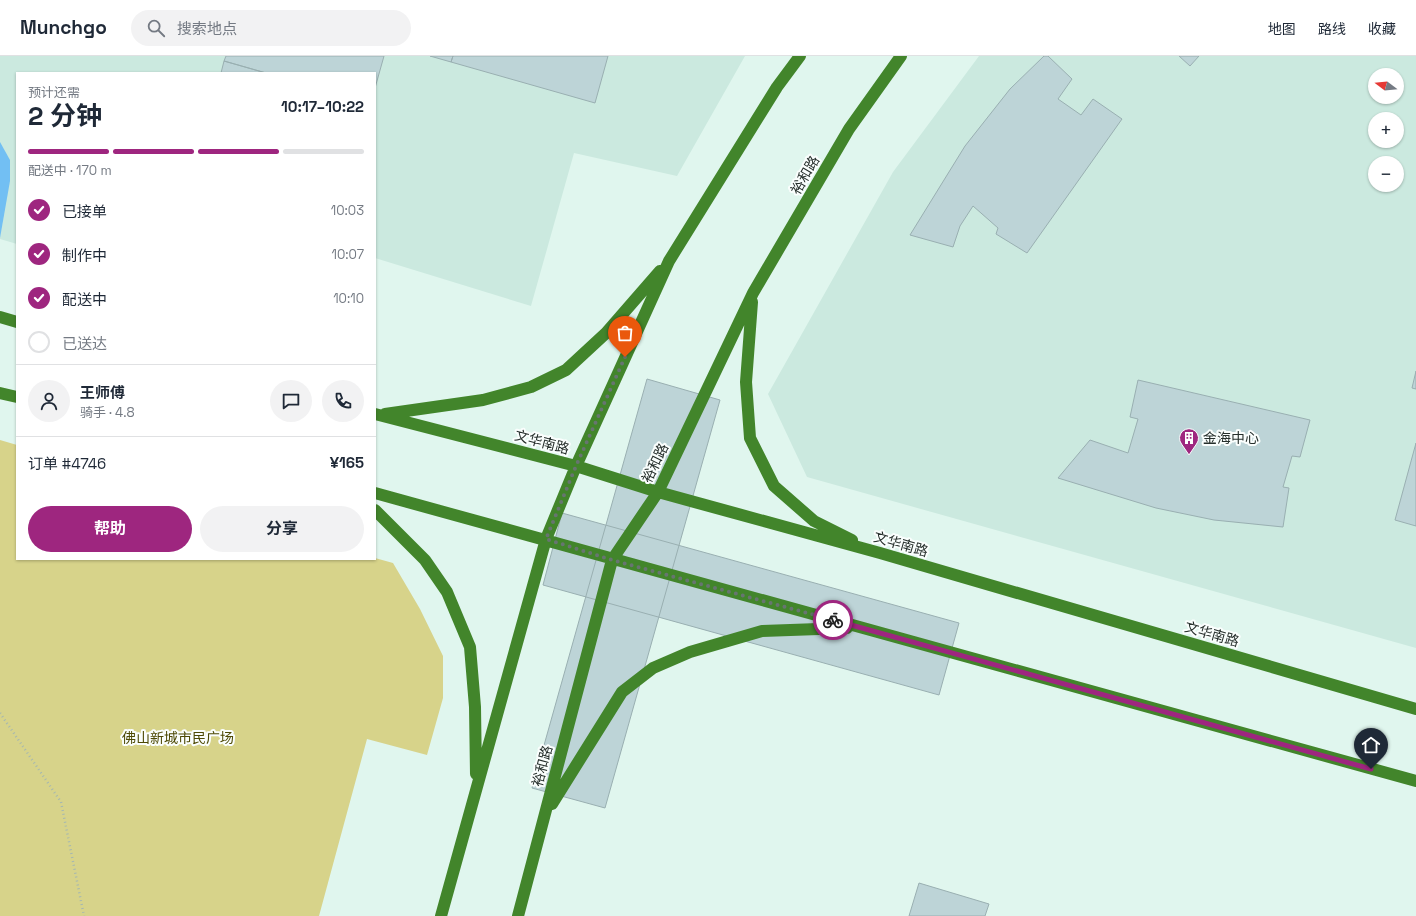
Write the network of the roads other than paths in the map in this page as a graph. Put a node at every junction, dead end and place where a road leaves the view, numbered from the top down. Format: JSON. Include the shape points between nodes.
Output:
{"nodes":[{"id":1,"x":800,"y":56,"type":"edge"},
{"id":2,"x":901,"y":56,"type":"edge"},
{"id":3,"x":669,"y":261,"type":"junction"},
{"id":4,"x":753,"y":292,"type":"junction"},
{"id":5,"x":0,"y":317,"type":"edge"},
{"id":6,"x":16,"y":322,"type":"edge"},
{"id":7,"x":0,"y":393,"type":"edge"},
{"id":8,"x":16,"y":397,"type":"edge"},
{"id":9,"x":377,"y":414,"type":"edge"},
{"id":10,"x":576,"y":466,"type":"junction"},
{"id":11,"x":658,"y":492,"type":"junction"},
{"id":12,"x":376,"y":493,"type":"edge"},
{"id":13,"x":376,"y":511,"type":"edge"},
{"id":14,"x":546,"y":539,"type":"junction"},
{"id":15,"x":880,"y":553,"type":"junction"},
{"id":16,"x":612,"y":560,"type":"junction"},
{"id":17,"x":859,"y":627,"type":"junction"},
{"id":18,"x":1416,"y":710,"type":"edge"},
{"id":19,"x":1416,"y":781,"type":"edge"},
{"id":20,"x":476,"y":789,"type":"junction"},
{"id":21,"x":545,"y":815,"type":"junction"},
{"id":22,"x":441,"y":916,"type":"edge"},
{"id":23,"x":518,"y":916,"type":"edge"}],
"edges":[{"from":1,"to":3,"type":"main road","via":[[777,86]]},
{"from":2,"to":4,"type":"main road","name":"裕和路","via":[[849,129]]},
{"from":3,"to":9,"type":"main road","via":[[606,333],[566,370],[531,387],[483,400]]},
{"from":3,"to":10,"type":"main road"},
{"from":4,"to":11,"type":"main road","name":"裕和路"},
{"from":4,"to":15,"type":"main road","via":[[746,382],[750,438],[774,486],[814,521]]},
{"from":5,"to":6,"type":"main road"},
{"from":7,"to":8,"type":"main road"},
{"from":9,"to":10,"type":"main road","name":"文华南路"},
{"from":10,"to":11,"type":"main road","name":"文华南路"},
{"from":10,"to":14,"type":"main road"},
{"from":11,"to":15,"type":"main road","name":"文华南路"},
{"from":11,"to":16,"type":"main road","name":"裕和路"},
{"from":12,"to":14,"type":"main road"},
{"from":13,"to":20,"type":"main road","via":[[425,560],[447,592],[470,646],[476,707]]},
{"from":14,"to":16,"type":"main road"},
{"from":14,"to":20,"type":"main road"},
{"from":15,"to":18,"type":"main road","name":"文华南路"},
{"from":16,"to":17,"type":"main road"},
{"from":16,"to":21,"type":"main road","name":"裕和路"},
{"from":17,"to":19,"type":"main road"},
{"from":17,"to":21,"type":"main road","via":[[762,631],[690,652],[653,668],[622,692]]},
{"from":20,"to":22,"type":"main road"},
{"from":21,"to":23,"type":"main road","name":"裕和路"}]}
